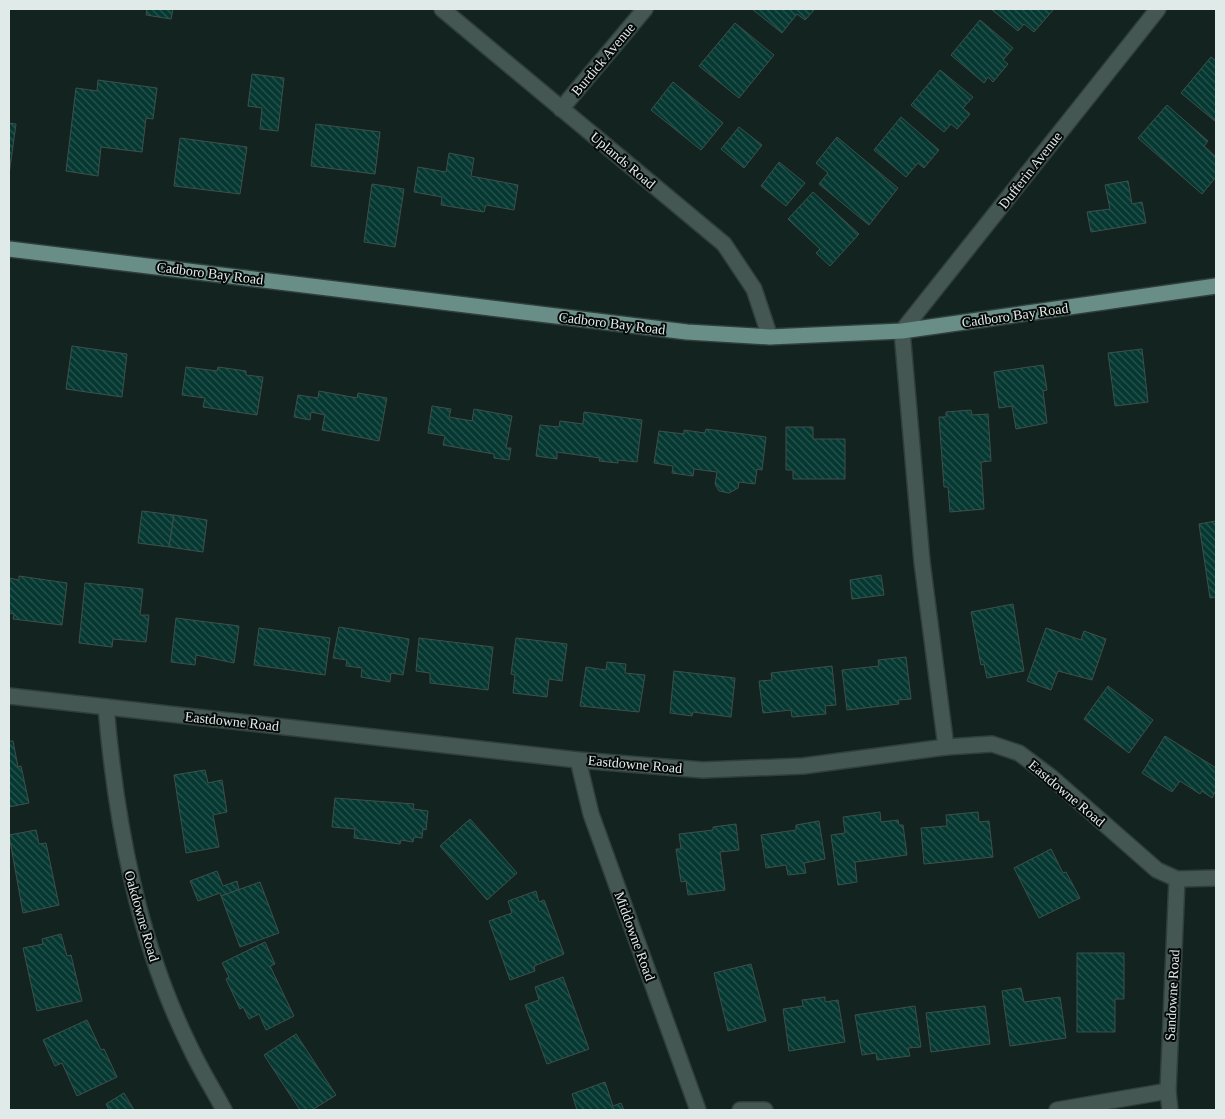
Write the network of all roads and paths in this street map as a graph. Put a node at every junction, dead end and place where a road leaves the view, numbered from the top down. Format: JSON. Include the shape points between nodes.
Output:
{"nodes":[{"id":1,"x":442,"y":9,"type":"edge"},
{"id":2,"x":645,"y":9,"type":"edge"},
{"id":3,"x":1158,"y":9,"type":"edge"},
{"id":4,"x":561,"y":109,"type":"junction"},
{"id":5,"x":9,"y":248,"type":"edge"},
{"id":6,"x":1216,"y":286,"type":"edge"},
{"id":7,"x":902,"y":331,"type":"junction"},
{"id":8,"x":770,"y":337,"type":"junction"},
{"id":9,"x":9,"y":696,"type":"edge"},
{"id":10,"x":106,"y":707,"type":"junction"},
{"id":11,"x":946,"y":747,"type":"junction"},
{"id":12,"x":578,"y":760,"type":"junction"},
{"id":13,"x":1216,"y":878,"type":"edge"},
{"id":14,"x":1177,"y":879,"type":"junction"},
{"id":15,"x":1168,"y":1091,"type":"junction"},
{"id":16,"x":224,"y":1110,"type":"edge"},
{"id":17,"x":698,"y":1110,"type":"edge"},
{"id":18,"x":740,"y":1110,"type":"edge"},
{"id":19,"x":765,"y":1110,"type":"edge"},
{"id":20,"x":1057,"y":1110,"type":"edge"},
{"id":21,"x":1170,"y":1110,"type":"edge"}],
"edges":[{"from":1,"to":4,"type":"street","name":"Uplands Road"},
{"from":2,"to":4,"type":"street","name":"Burdick Avenue"},
{"from":3,"to":7,"type":"street","name":"Dufferin Avenue"},
{"from":4,"to":8,"type":"street","name":"Uplands Road","via":[[724,244],[754,289]]},
{"from":5,"to":8,"type":"main road","name":"Cadboro Bay Road","via":[[687,332]]},
{"from":6,"to":7,"type":"main road","name":"Cadboro Bay Road"},
{"from":7,"to":8,"type":"main road","name":"Cadboro Bay Road"},
{"from":7,"to":11,"type":"street","via":[[922,562]]},
{"from":9,"to":10,"type":"street","name":"Eastdowne Road"},
{"from":10,"to":12,"type":"street","name":"Eastdowne Road"},
{"from":10,"to":16,"type":"street","name":"Oakdowne Road","via":[[112,774],[127,865],[159,971],[189,1047]]},
{"from":11,"to":12,"type":"street","name":"Eastdowne Road","via":[[759,769],[704,770]]},
{"from":11,"to":14,"type":"street","name":"Eastdowne Road","via":[[992,744],[1019,753],[1157,870]]},
{"from":12,"to":17,"type":"street","name":"Middowne Road","via":[[591,814]]},
{"from":13,"to":14,"type":"street","name":"Eastdowne Road"},
{"from":14,"to":15,"type":"street","name":"Sandowne Road"},
{"from":15,"to":20,"type":"street"},
{"from":15,"to":21,"type":"street","name":"Sandowne Road"},
{"from":18,"to":19,"type":"street"}]}
